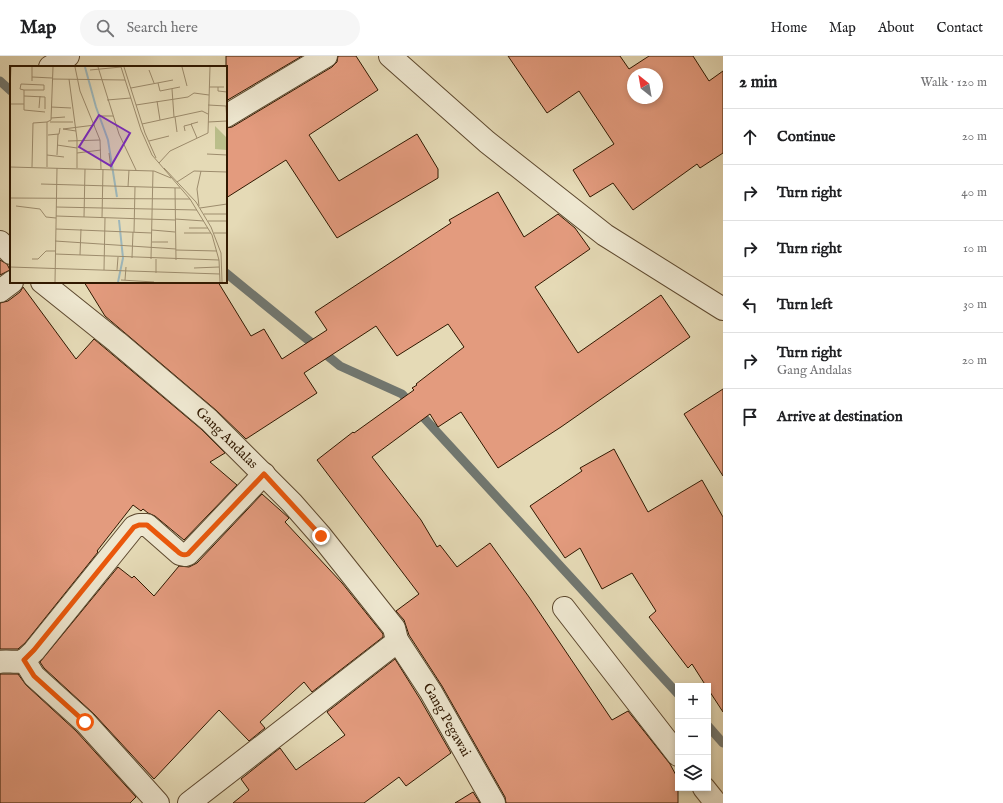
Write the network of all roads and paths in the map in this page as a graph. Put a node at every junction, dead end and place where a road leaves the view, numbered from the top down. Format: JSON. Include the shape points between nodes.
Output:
{"nodes":[{"id":1,"x":68,"y":56,"type":"edge"},
{"id":2,"x":326,"y":56,"type":"edge"},
{"id":3,"x":390,"y":56,"type":"edge"},
{"id":4,"x":52,"y":66,"type":"edge"},
{"id":5,"x":227,"y":115,"type":"edge"},
{"id":6,"x":0,"y":242,"type":"edge"},
{"id":7,"x":10,"y":252,"type":"edge"},
{"id":8,"x":11,"y":283,"type":"edge"},
{"id":9,"x":43,"y":283,"type":"edge"},
{"id":10,"x":0,"y":291,"type":"edge"},
{"id":11,"x":723,"y":309,"type":"edge"},
{"id":12,"x":264,"y":474,"type":"junction"},
{"id":13,"x":564,"y":608,"type":"dead end"},
{"id":14,"x":396,"y":640,"type":"junction"},
{"id":15,"x":24,"y":660,"type":"junction"},
{"id":16,"x":0,"y":662,"type":"edge"},
{"id":17,"x":675,"y":751,"type":"edge"},
{"id":18,"x":706,"y":791,"type":"edge"},
{"id":19,"x":158,"y":803,"type":"edge"},
{"id":20,"x":188,"y":803,"type":"edge"},
{"id":21,"x":494,"y":803,"type":"edge"},
{"id":22,"x":716,"y":803,"type":"edge"}],
"edges":[{"from":1,"to":4,"type":"street"},
{"from":2,"to":5,"type":"street"},
{"from":3,"to":11,"type":"street","via":[[487,142],[599,230]]},
{"from":6,"to":7,"type":"street"},
{"from":8,"to":10,"type":"street"},
{"from":9,"to":12,"type":"street","name":"Gang Andalas","via":[[210,420]]},
{"from":12,"to":14,"type":"street","name":"Gang Andalas","via":[[326,542],[394,628]]},
{"from":12,"to":15,"type":"street","via":[[188,554],[180,554],[147,525],[134,527]]},
{"from":13,"to":17,"type":"street"},
{"from":14,"to":20,"type":"street"},
{"from":14,"to":21,"type":"street","name":"Gang Pegawai","via":[[431,692]]},
{"from":15,"to":16,"type":"street"},
{"from":15,"to":19,"type":"street","via":[[34,676],[85,722]]},
{"from":18,"to":22,"type":"street"}]}
